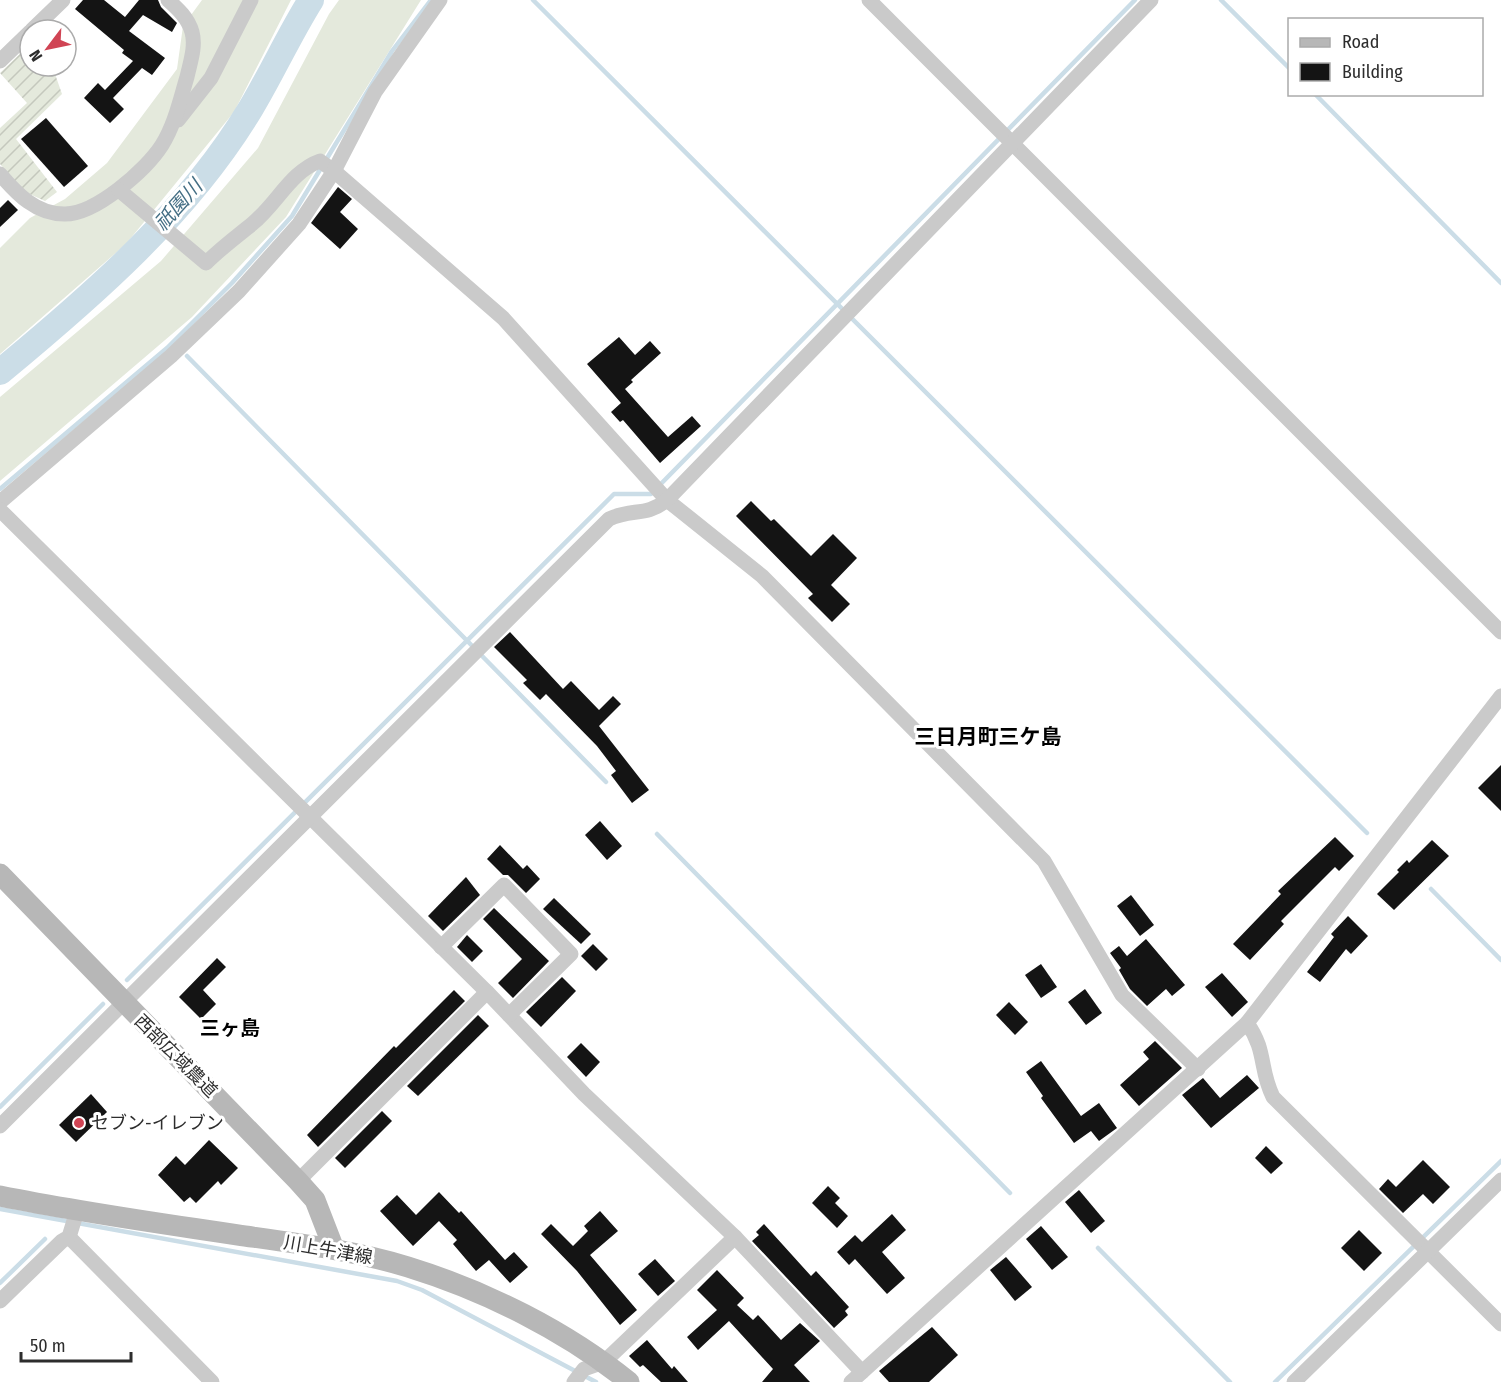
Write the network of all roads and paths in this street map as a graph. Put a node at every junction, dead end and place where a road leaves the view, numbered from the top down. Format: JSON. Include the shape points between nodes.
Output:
{"nodes":[{"id":1,"x":63,"y":0,"type":"edge"},
{"id":2,"x":168,"y":0,"type":"edge"},
{"id":3,"x":252,"y":0,"type":"edge"},
{"id":4,"x":440,"y":0,"type":"edge"},
{"id":5,"x":869,"y":0,"type":"edge"},
{"id":6,"x":1151,"y":0,"type":"edge"},
{"id":7,"x":44,"y":18,"type":"edge"},
{"id":8,"x":18,"y":44,"type":"edge"},
{"id":9,"x":0,"y":61,"type":"edge"},
{"id":10,"x":170,"y":130,"type":"junction"},
{"id":11,"x":1010,"y":142,"type":"junction"},
{"id":12,"x":334,"y":171,"type":"junction"},
{"id":13,"x":0,"y":174,"type":"edge"},
{"id":14,"x":119,"y":190,"type":"junction"},
{"id":15,"x":667,"y":500,"type":"junction"},
{"id":16,"x":0,"y":502,"type":"edge"},
{"id":17,"x":0,"y":510,"type":"edge"},
{"id":18,"x":1501,"y":632,"type":"edge"},
{"id":19,"x":1501,"y":696,"type":"edge"},
{"id":20,"x":310,"y":817,"type":"junction"},
{"id":21,"x":0,"y":874,"type":"edge"},
{"id":22,"x":441,"y":947,"type":"junction"},
{"id":23,"x":487,"y":992,"type":"junction"},
{"id":24,"x":123,"y":1003,"type":"junction"},
{"id":25,"x":509,"y":1016,"type":"junction"},
{"id":26,"x":1247,"y":1023,"type":"junction"},
{"id":27,"x":1198,"y":1069,"type":"junction"},
{"id":28,"x":0,"y":1126,"type":"edge"},
{"id":29,"x":1501,"y":1180,"type":"edge"},
{"id":30,"x":298,"y":1181,"type":"junction"},
{"id":31,"x":0,"y":1196,"type":"edge"},
{"id":32,"x":77,"y":1211,"type":"junction"},
{"id":33,"x":69,"y":1237,"type":"junction"},
{"id":34,"x":735,"y":1237,"type":"junction"},
{"id":35,"x":334,"y":1249,"type":"junction"},
{"id":36,"x":1429,"y":1251,"type":"junction"},
{"id":37,"x":0,"y":1301,"type":"edge"},
{"id":38,"x":1501,"y":1324,"type":"edge"},
{"id":39,"x":604,"y":1362,"type":"junction"},
{"id":40,"x":579,"y":1376,"type":"edge"},
{"id":41,"x":857,"y":1377,"type":"edge"},
{"id":42,"x":212,"y":1382,"type":"edge"},
{"id":43,"x":629,"y":1382,"type":"edge"},
{"id":44,"x":1294,"y":1382,"type":"edge"}],
"edges":[{"from":1,"to":7,"type":"street"},
{"from":2,"to":10,"type":"street","via":[[186,18],[193,51]]},
{"from":3,"to":10,"type":"street","via":[[211,78]]},
{"from":4,"to":12,"type":"street","via":[[375,92]]},
{"from":5,"to":11,"type":"street"},
{"from":6,"to":11,"type":"street"},
{"from":8,"to":9,"type":"street"},
{"from":10,"to":14,"type":"street","via":[[161,147]]},
{"from":11,"to":15,"type":"street"},
{"from":11,"to":18,"type":"street"},
{"from":12,"to":14,"type":"street","via":[[320,161],[307,165],[253,223],[206,263]]},
{"from":12,"to":15,"type":"street","via":[[503,318]]},
{"from":12,"to":16,"type":"street","via":[[299,224],[239,291],[171,356]]},
{"from":13,"to":14,"type":"street","via":[[19,196],[43,210],[65,215],[92,206]]},
{"from":15,"to":20,"type":"street","via":[[654,511],[621,513],[609,519]]},
{"from":15,"to":27,"type":"street","via":[[762,576],[1044,861],[1117,989]]},
{"from":17,"to":20,"type":"street"},
{"from":19,"to":26,"type":"street"},
{"from":20,"to":22,"type":"street"},
{"from":20,"to":24,"type":"street"},
{"from":21,"to":24,"type":"main road","name":"西部広域農道"},
{"from":22,"to":23,"type":"street"},
{"from":22,"to":25,"type":"street","via":[[504,885],[571,954]]},
{"from":23,"to":25,"type":"street"},
{"from":23,"to":30,"type":"street"},
{"from":24,"to":28,"type":"street"},
{"from":24,"to":30,"type":"main road","name":"西部広域農道"},
{"from":25,"to":34,"type":"street","via":[[584,1094]]},
{"from":26,"to":27,"type":"street"},
{"from":26,"to":36,"type":"street","via":[[1261,1045],[1273,1097]]},
{"from":27,"to":41,"type":"street"},
{"from":29,"to":36,"type":"street"},
{"from":30,"to":35,"type":"main road","name":"西部広域農道","via":[[315,1200]]},
{"from":31,"to":32,"type":"main road","name":"川上牛津線"},
{"from":32,"to":33,"type":"street"},
{"from":32,"to":35,"type":"main road","name":"川上牛津線"},
{"from":33,"to":37,"type":"street"},
{"from":33,"to":42,"type":"street"},
{"from":34,"to":39,"type":"street"},
{"from":34,"to":41,"type":"street"},
{"from":35,"to":39,"type":"main road","name":"川上牛津線","via":[[410,1267],[449,1282],[543,1325]]},
{"from":36,"to":38,"type":"street"},
{"from":36,"to":44,"type":"street"},
{"from":39,"to":40,"type":"street"},
{"from":39,"to":43,"type":"main road","name":"川上牛津線"}]}
